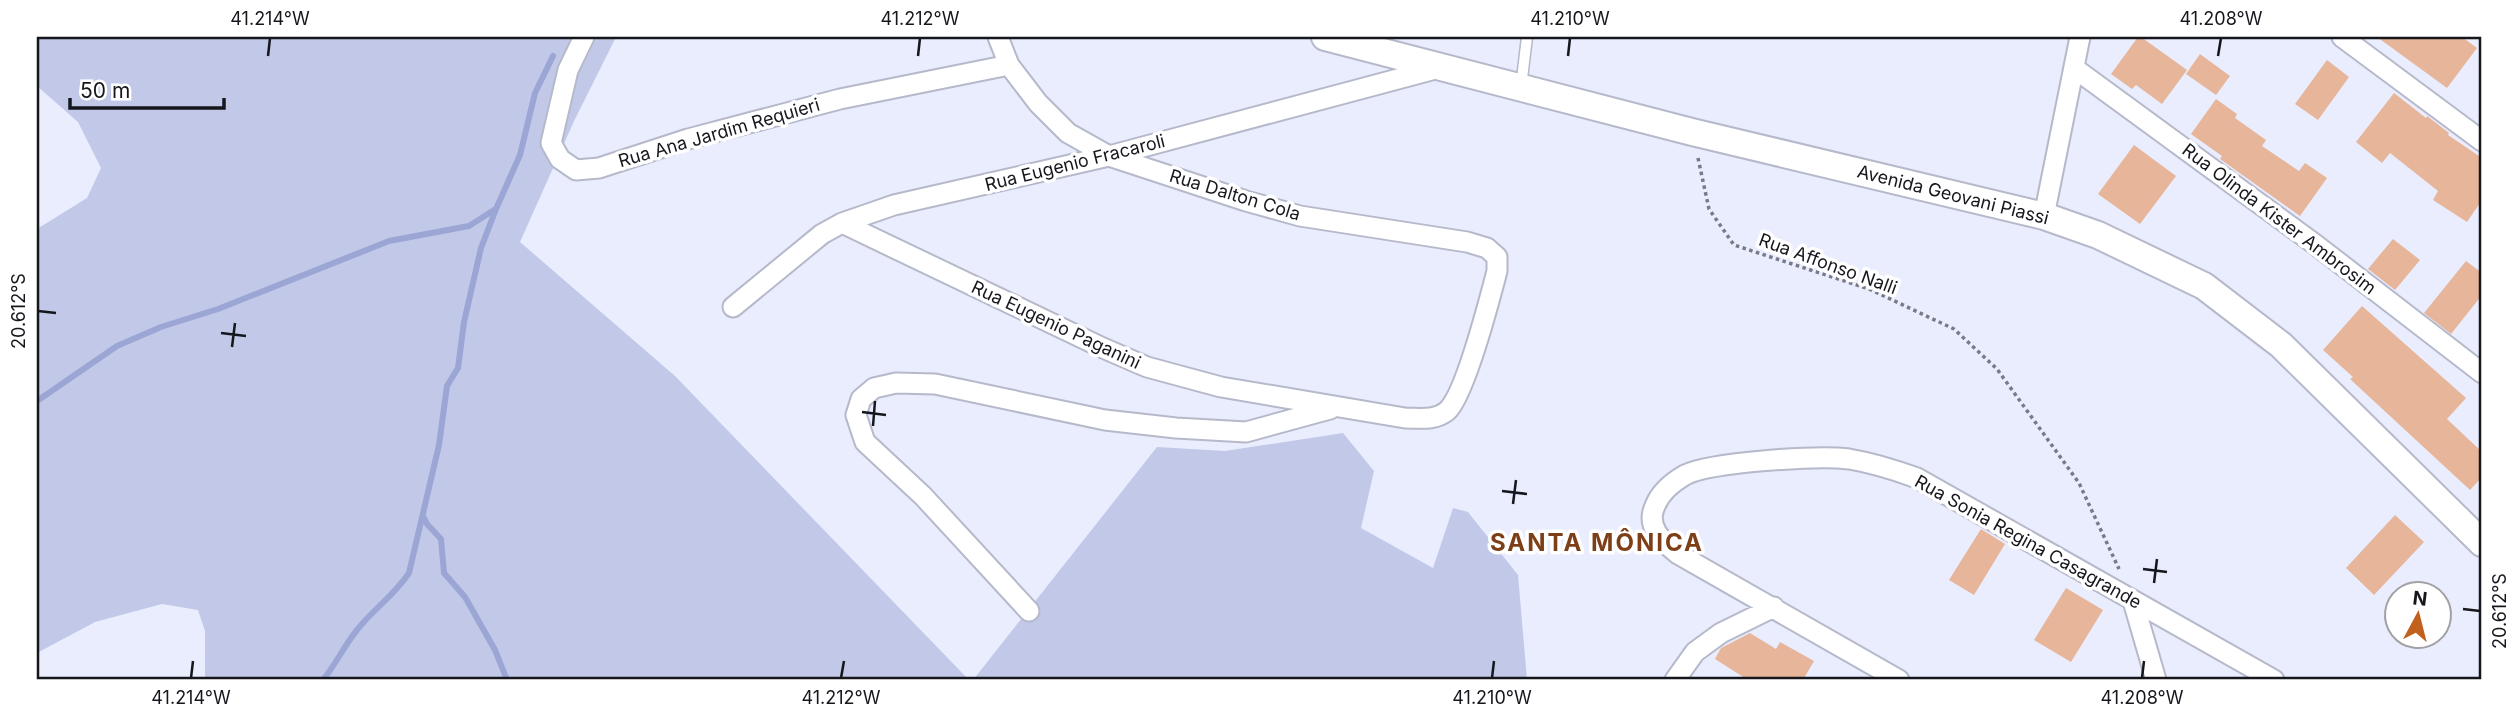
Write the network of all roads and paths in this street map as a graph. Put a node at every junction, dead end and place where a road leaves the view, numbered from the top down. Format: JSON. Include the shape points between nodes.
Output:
{"nodes":[{"id":1,"x":584,"y":37,"type":"edge"},
{"id":2,"x":998,"y":37,"type":"edge"},
{"id":3,"x":1325,"y":37,"type":"edge"},
{"id":4,"x":1527,"y":37,"type":"edge"},
{"id":5,"x":2080,"y":37,"type":"edge"},
{"id":6,"x":2342,"y":37,"type":"edge"},
{"id":7,"x":1009,"y":65,"type":"junction"},
{"id":8,"x":1442,"y":67,"type":"junction"},
{"id":9,"x":2074,"y":68,"type":"junction"},
{"id":10,"x":1521,"y":88,"type":"junction"},
{"id":11,"x":1692,"y":132,"type":"junction"},
{"id":12,"x":2482,"y":141,"type":"edge"},
{"id":13,"x":1109,"y":156,"type":"junction"},
{"id":14,"x":2044,"y":216,"type":"junction"},
{"id":15,"x":842,"y":223,"type":"junction"},
{"id":16,"x":1487,"y":248,"type":"joint"},
{"id":17,"x":733,"y":307,"type":"dead end"},
{"id":18,"x":2482,"y":373,"type":"edge"},
{"id":19,"x":1335,"y":408,"type":"junction"},
{"id":20,"x":2480,"y":536,"type":"edge"},
{"id":21,"x":2133,"y":601,"type":"junction"},
{"id":22,"x":1774,"y":607,"type":"junction"},
{"id":23,"x":1029,"y":611,"type":"dead end"},
{"id":24,"x":1675,"y":680,"type":"edge"},
{"id":25,"x":1899,"y":680,"type":"edge"},
{"id":26,"x":2156,"y":680,"type":"edge"},
{"id":27,"x":2273,"y":680,"type":"edge"}],
"edges":[{"from":1,"to":7,"type":"street","name":"Rua Ana Jardim Requieri","via":[[568,70],[551,144],[560,159],[576,170],[599,168],[840,99]]},
{"from":2,"to":7,"type":"street","name":"Rua Dalton Cola"},
{"from":3,"to":8,"type":"main road","name":"Avenida Geovani Piassi"},
{"from":4,"to":10,"type":"lane"},
{"from":5,"to":9,"type":"street"},
{"from":6,"to":12,"type":"street"},
{"from":7,"to":13,"type":"street","name":"Rua Dalton Cola","via":[[1068,133]]},
{"from":8,"to":10,"type":"main road","name":"Avenida Geovani Piassi"},
{"from":8,"to":13,"type":"street","name":"Rua Eugenio Fracaroli"},
{"from":9,"to":14,"type":"street"},
{"from":9,"to":18,"type":"street","name":"Rua Olinda Kister Ambrosim","via":[[2316,244]]},
{"from":10,"to":11,"type":"main road","name":"Avenida Geovani Piassi"},
{"from":11,"to":14,"type":"main road","name":"Avenida Geovani Piassi"},
{"from":11,"to":21,"type":"path","name":"Rua Affonso Nalli","via":[[1709,209],[1734,245],[1869,289],[1954,329],[1997,369],[2079,483]]},
{"from":13,"to":15,"type":"street","name":"Rua Eugenio Fracaroli","via":[[894,205]]},
{"from":13,"to":16,"type":"street","name":"Rua Dalton Cola","via":[[1300,216]]},
{"from":14,"to":20,"type":"main road","name":"Avenida Geovani Piassi","via":[[2098,235],[2204,286],[2281,345]]},
{"from":15,"to":17,"type":"street","name":"Rua Eugenio Fracaroli","via":[[821,234]]},
{"from":15,"to":19,"type":"street","name":"Rua Eugenio Paganini","via":[[1147,367],[1221,387]]},
{"from":16,"to":19,"type":"street","name":"Rua Eugenio Paganini","via":[[1497,257],[1497,271],[1461,387],[1449,410],[1434,418],[1405,418]]},
{"from":19,"to":23,"type":"street","via":[[1246,432],[1105,420],[935,384],[896,383],[874,388],[862,399],[856,415],[865,442],[923,496]]},
{"from":21,"to":22,"type":"street","name":"Rua Sonia Regina Casagrande","via":[[1917,478],[1884,466],[1817,458],[1734,465],[1685,475],[1667,489],[1652,516],[1663,542]]},
{"from":21,"to":26,"type":"street"},
{"from":21,"to":27,"type":"street","name":"Rua Sonia Regina Casagrande"},
{"from":22,"to":24,"type":"street","via":[[1721,632],[1695,652]]},
{"from":22,"to":25,"type":"street"}]}
